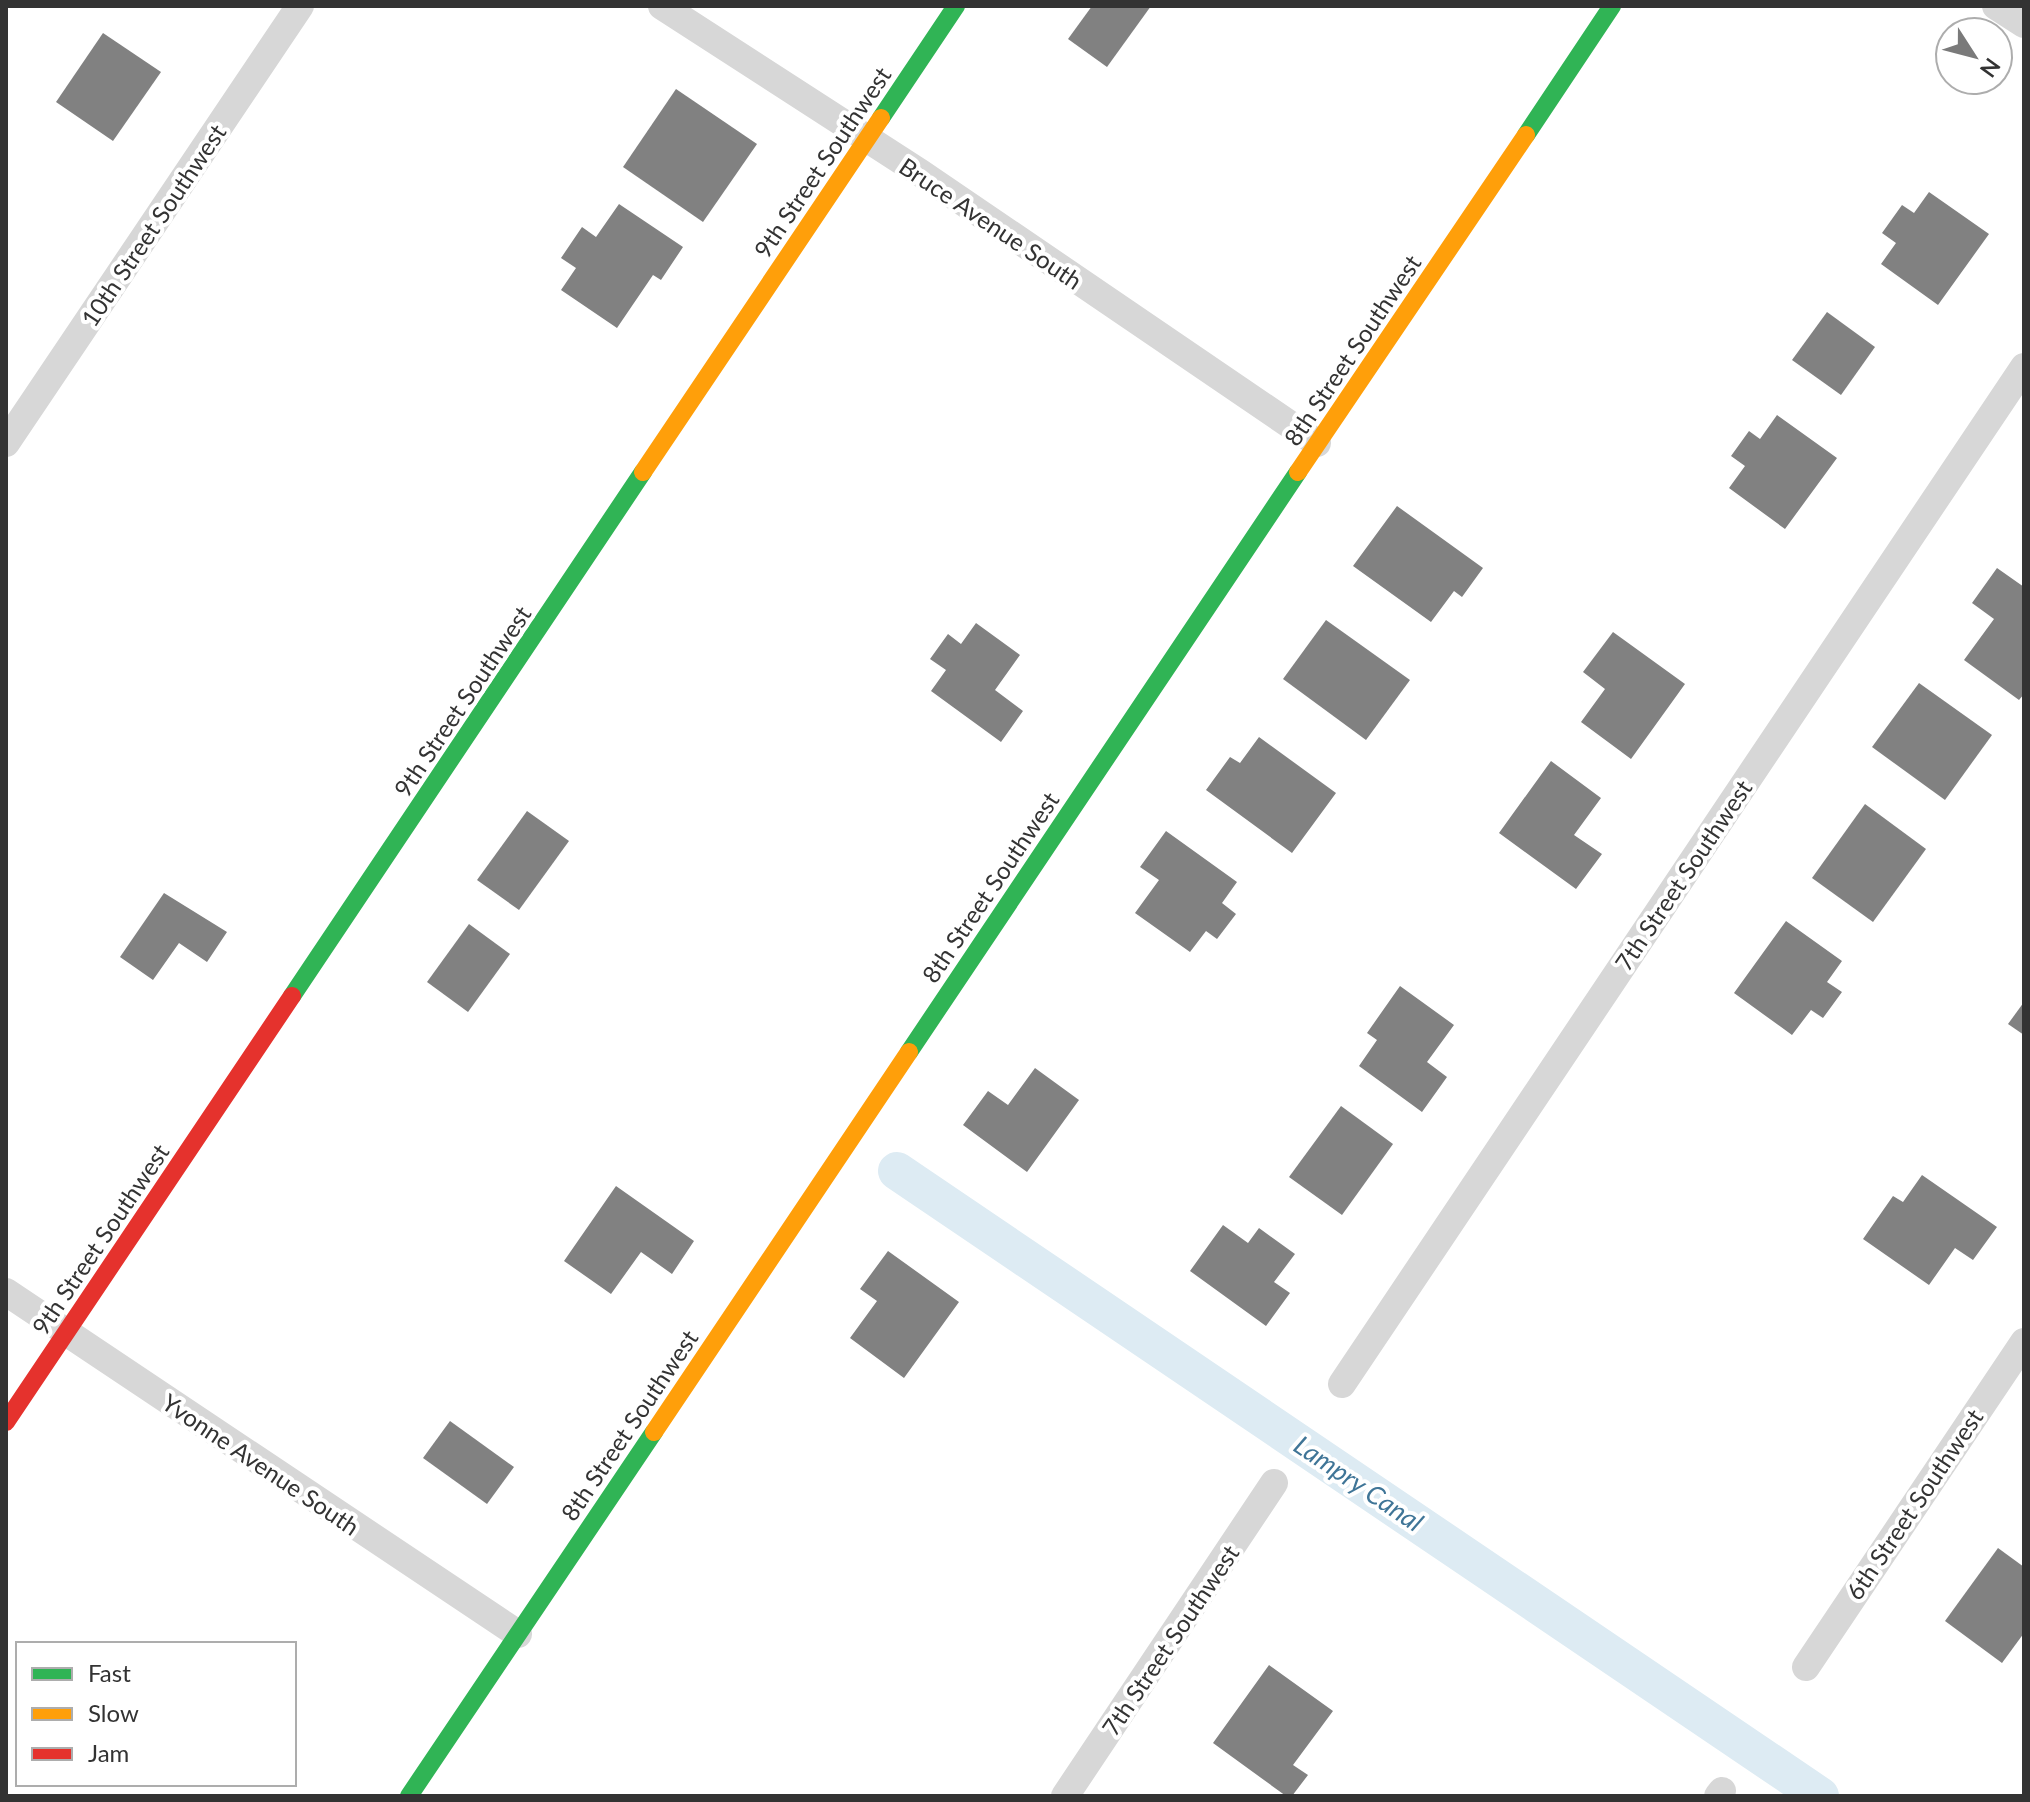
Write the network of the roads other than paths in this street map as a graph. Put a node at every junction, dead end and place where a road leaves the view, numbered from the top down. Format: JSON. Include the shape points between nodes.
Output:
{"nodes":[{"id":1,"x":300,"y":6,"type":"edge"},
{"id":2,"x":662,"y":6,"type":"edge"},
{"id":3,"x":956,"y":6,"type":"edge"},
{"id":4,"x":1612,"y":6,"type":"edge"},
{"id":5,"x":1996,"y":6,"type":"edge"},
{"id":6,"x":2024,"y":24,"type":"edge"},
{"id":7,"x":867,"y":139,"type":"junction"},
{"id":8,"x":2024,"y":367,"type":"edge"},
{"id":9,"x":6,"y":443,"type":"edge"},
{"id":10,"x":1317,"y":443,"type":"junction"},
{"id":11,"x":6,"y":1292,"type":"edge"},
{"id":12,"x":66,"y":1333,"type":"junction"},
{"id":13,"x":2024,"y":1342,"type":"edge"},
{"id":14,"x":1342,"y":1384,"type":"dead end"},
{"id":15,"x":6,"y":1422,"type":"edge"},
{"id":16,"x":1274,"y":1483,"type":"dead end"},
{"id":17,"x":518,"y":1634,"type":"junction"},
{"id":18,"x":1806,"y":1667,"type":"dead end"},
{"id":19,"x":409,"y":1796,"type":"edge"},
{"id":20,"x":1065,"y":1796,"type":"edge"}],
"edges":[{"from":1,"to":9,"type":"street","name":"10th Street Southwest"},
{"from":2,"to":7,"type":"street","name":"Bruce Avenue South"},
{"from":3,"to":7,"type":"street","name":"9th Street Southwest"},
{"from":4,"to":10,"type":"street","name":"8th Street Southwest"},
{"from":5,"to":6,"type":"street"},
{"from":7,"to":10,"type":"street","name":"Bruce Avenue South"},
{"from":7,"to":12,"type":"street","name":"9th Street Southwest"},
{"from":8,"to":14,"type":"street","name":"7th Street Southwest"},
{"from":10,"to":17,"type":"street","name":"8th Street Southwest"},
{"from":11,"to":12,"type":"street","name":"Yvonne Avenue South"},
{"from":12,"to":15,"type":"street","name":"9th Street Southwest"},
{"from":12,"to":17,"type":"street","name":"Yvonne Avenue South"},
{"from":13,"to":18,"type":"street","name":"6th Street Southwest"},
{"from":16,"to":20,"type":"street","name":"7th Street Southwest"},
{"from":17,"to":19,"type":"street","name":"8th Street Southwest"}]}
